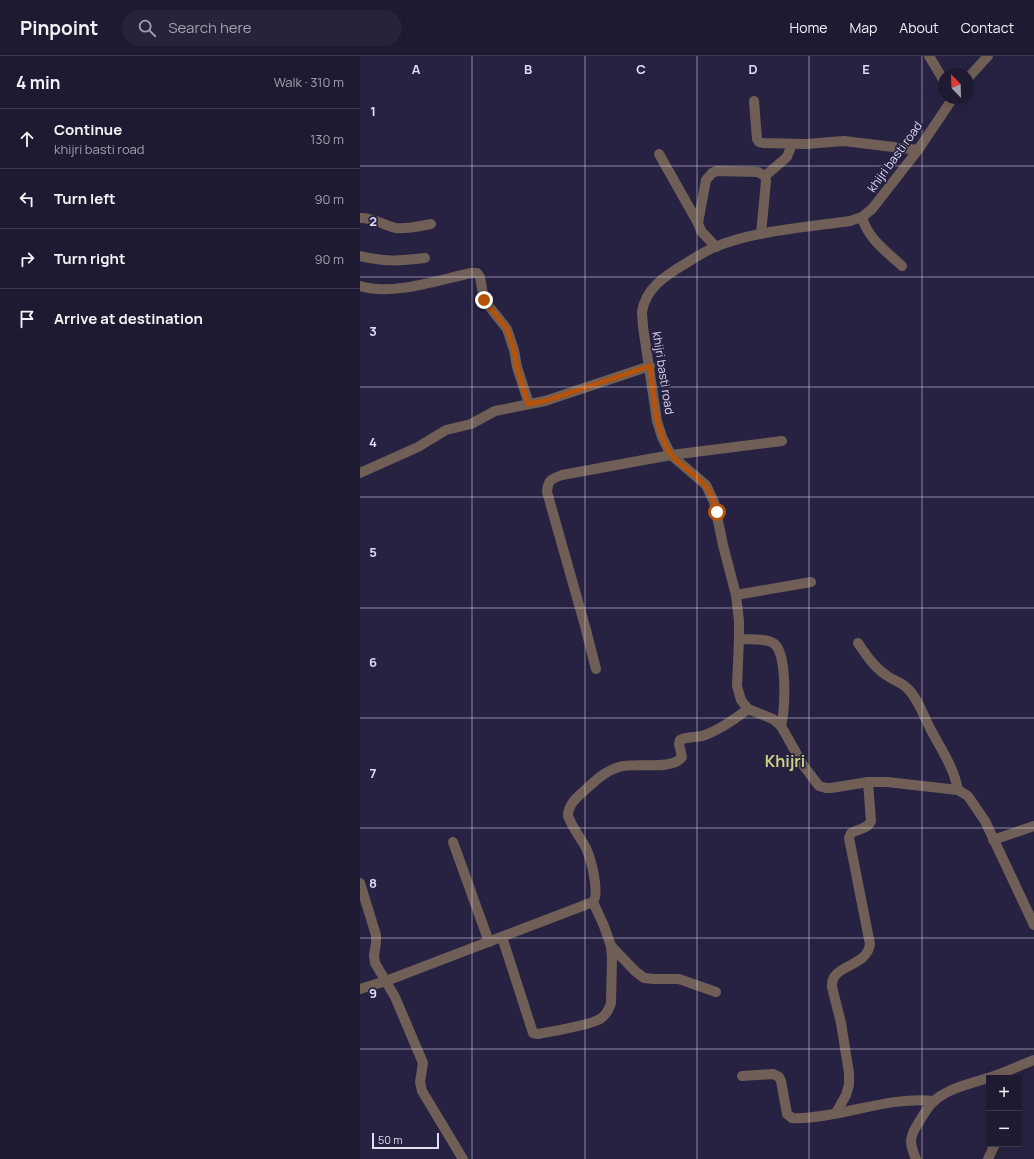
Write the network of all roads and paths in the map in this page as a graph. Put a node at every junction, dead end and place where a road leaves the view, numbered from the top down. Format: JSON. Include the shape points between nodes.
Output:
{"nodes":[{"id":1,"x":929,"y":56,"type":"edge"},
{"id":2,"x":988,"y":56,"type":"edge"},
{"id":3,"x":938,"y":71,"type":"edge"},
{"id":4,"x":974,"y":71,"type":"edge"},
{"id":5,"x":754,"y":101,"type":"dead end"},
{"id":6,"x":949,"y":104,"type":"edge"},
{"id":7,"x":792,"y":144,"type":"junction"},
{"id":8,"x":918,"y":150,"type":"junction"},
{"id":9,"x":659,"y":154,"type":"dead end"},
{"id":10,"x":765,"y":176,"type":"junction"},
{"id":11,"x":862,"y":217,"type":"junction"},
{"id":12,"x":360,"y":218,"type":"edge"},
{"id":13,"x":698,"y":223,"type":"junction"},
{"id":14,"x":431,"y":224,"type":"dead end"},
{"id":15,"x":761,"y":234,"type":"junction"},
{"id":16,"x":716,"y":247,"type":"junction"},
{"id":17,"x":360,"y":256,"type":"edge"},
{"id":18,"x":425,"y":258,"type":"dead end"},
{"id":19,"x":902,"y":266,"type":"dead end"},
{"id":20,"x":360,"y":286,"type":"edge"},
{"id":21,"x":650,"y":366,"type":"junction"},
{"id":22,"x":528,"y":404,"type":"junction"},
{"id":23,"x":782,"y":441,"type":"dead end"},
{"id":24,"x":671,"y":455,"type":"junction"},
{"id":25,"x":360,"y":473,"type":"edge"},
{"id":26,"x":810,"y":582,"type":"dead end"},
{"id":27,"x":736,"y":595,"type":"junction"},
{"id":28,"x":739,"y":639,"type":"junction"},
{"id":29,"x":858,"y":642,"type":"dead end"},
{"id":30,"x":596,"y":669,"type":"dead end"},
{"id":31,"x":748,"y":709,"type":"junction"},
{"id":32,"x":781,"y":726,"type":"junction"},
{"id":33,"x":868,"y":782,"type":"junction"},
{"id":34,"x":958,"y":790,"type":"junction"},
{"id":35,"x":1034,"y":826,"type":"edge"},
{"id":36,"x":993,"y":840,"type":"junction"},
{"id":37,"x":453,"y":842,"type":"dead end"},
{"id":38,"x":360,"y":883,"type":"edge"},
{"id":39,"x":593,"y":902,"type":"junction"},
{"id":40,"x":1034,"y":925,"type":"edge"},
{"id":41,"x":502,"y":937,"type":"junction"},
{"id":42,"x":488,"y":942,"type":"junction"},
{"id":43,"x":611,"y":946,"type":"junction"},
{"id":44,"x":386,"y":981,"type":"junction"},
{"id":45,"x":360,"y":988,"type":"edge"},
{"id":46,"x":716,"y":992,"type":"dead end"},
{"id":47,"x":1034,"y":1060,"type":"edge"},
{"id":48,"x":999,"y":1075,"type":"edge"},
{"id":49,"x":742,"y":1076,"type":"dead end"},
{"id":50,"x":986,"y":1079,"type":"edge"},
{"id":51,"x":934,"y":1101,"type":"junction"},
{"id":52,"x":836,"y":1114,"type":"junction"},
{"id":53,"x":994,"y":1147,"type":"edge"},
{"id":54,"x":463,"y":1159,"type":"edge"},
{"id":55,"x":916,"y":1159,"type":"edge"},
{"id":56,"x":988,"y":1159,"type":"edge"}],
"edges":[{"from":1,"to":3,"type":"street"},
{"from":2,"to":4,"type":"street"},
{"from":5,"to":7,"type":"street","via":[[759,142]]},
{"from":6,"to":8,"type":"street","name":"khijri basti road"},
{"from":7,"to":8,"type":"street","via":[[844,141]]},
{"from":7,"to":10,"type":"street","via":[[786,157]]},
{"from":8,"to":11,"type":"street","name":"khijri basti road","via":[[872,209]]},
{"from":9,"to":13,"type":"street"},
{"from":10,"to":13,"type":"street","via":[[758,172],[712,173],[706,180]]},
{"from":10,"to":15,"type":"street"},
{"from":11,"to":15,"type":"street","name":"khijri basti road"},
{"from":11,"to":19,"type":"street","via":[[870,236]]},
{"from":12,"to":14,"type":"street","via":[[372,219],[398,228]]},
{"from":13,"to":16,"type":"street","via":[[701,231]]},
{"from":15,"to":16,"type":"street","name":"khijri basti road"},
{"from":16,"to":21,"type":"street","name":"khijri basti road","via":[[664,276],[647,296],[642,312]]},
{"from":17,"to":18,"type":"street","via":[[380,261]]},
{"from":20,"to":22,"type":"street","via":[[380,290],[394,289],[477,273],[484,300],[507,329]]},
{"from":21,"to":22,"type":"street","via":[[545,401]]},
{"from":21,"to":24,"type":"street","name":"khijri basti road","via":[[657,420],[662,438]]},
{"from":22,"to":25,"type":"street","via":[[496,411],[471,424],[446,430],[418,447]]},
{"from":23,"to":24,"type":"street"},
{"from":24,"to":27,"type":"street","name":"khijri basti road","via":[[710,490]]},
{"from":24,"to":30,"type":"street","via":[[562,475],[552,478],[547,484],[547,492]]},
{"from":26,"to":27,"type":"street"},
{"from":27,"to":28,"type":"street","name":"khijri basti road"},
{"from":28,"to":31,"type":"street","name":"khijri basti road","via":[[737,686],[740,700]]},
{"from":28,"to":32,"type":"street","via":[[769,641],[780,651],[784,710]]},
{"from":29,"to":34,"type":"street","via":[[884,675],[910,691],[947,759]]},
{"from":31,"to":32,"type":"street","via":[[773,719]]},
{"from":31,"to":39,"type":"street","via":[[711,732],[680,740],[682,757],[679,760],[665,765],[626,765],[615,769],[602,776],[570,805],[568,816],[588,853],[596,891]]},
{"from":32,"to":33,"type":"street","via":[[819,786],[826,788]]},
{"from":33,"to":34,"type":"street"},
{"from":33,"to":52,"type":"street","via":[[870,824],[851,833],[849,838],[870,944],[867,955],[855,964],[840,970],[832,981],[850,1073],[846,1095]]},
{"from":34,"to":36,"type":"street","via":[[968,796],[975,805]]},
{"from":35,"to":36,"type":"street"},
{"from":36,"to":40,"type":"street"},
{"from":37,"to":42,"type":"street"},
{"from":38,"to":44,"type":"street","via":[[376,935],[374,959]]},
{"from":39,"to":41,"type":"street"},
{"from":39,"to":43,"type":"street"},
{"from":41,"to":42,"type":"street"},
{"from":41,"to":43,"type":"street","via":[[531,1030],[535,1034],[590,1023],[604,1015],[609,1009],[612,995]]},
{"from":42,"to":44,"type":"street"},
{"from":43,"to":46,"type":"street","via":[[644,978],[678,979]]},
{"from":44,"to":45,"type":"street"},
{"from":44,"to":54,"type":"street","via":[[402,1011],[423,1063],[420,1082],[422,1091]]},
{"from":47,"to":48,"type":"street"},
{"from":49,"to":52,"type":"street","via":[[778,1075],[787,1114],[792,1118]]},
{"from":50,"to":51,"type":"street","via":[[958,1088]]},
{"from":51,"to":52,"type":"street","via":[[903,1100]]},
{"from":51,"to":55,"type":"street","via":[[911,1138],[911,1147]]},
{"from":53,"to":56,"type":"street"}]}
